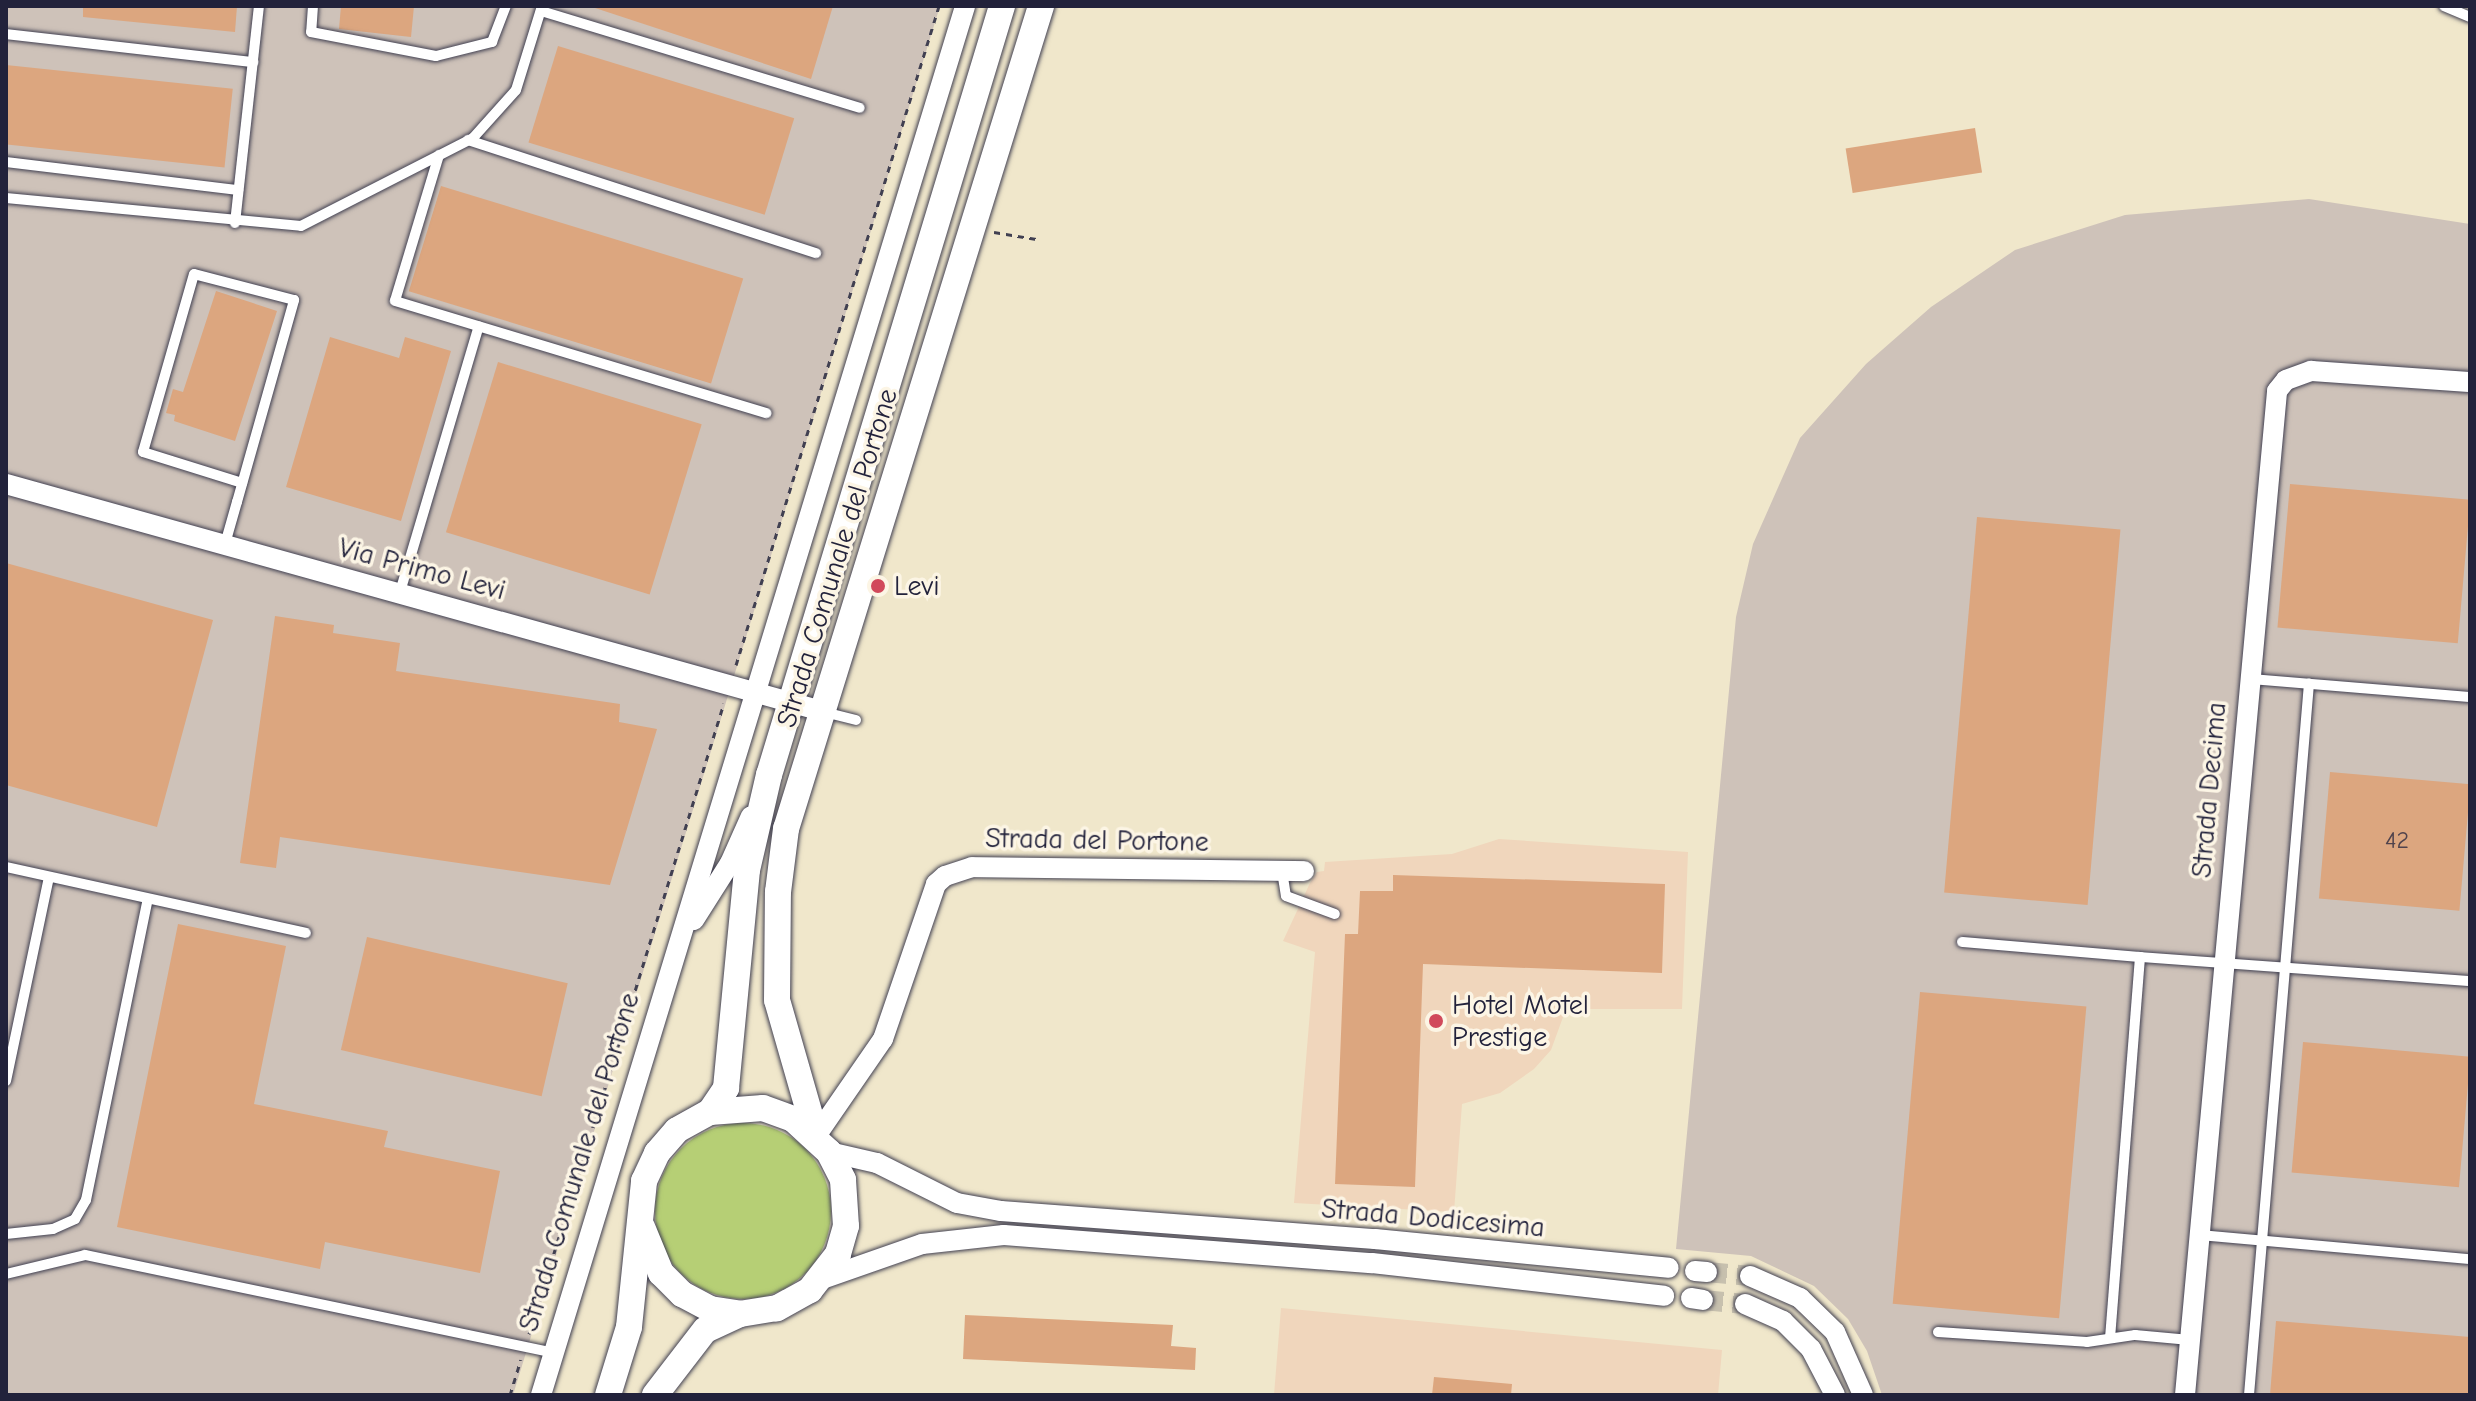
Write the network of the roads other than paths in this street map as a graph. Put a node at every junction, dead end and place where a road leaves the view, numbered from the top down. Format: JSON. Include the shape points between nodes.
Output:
{"nodes":[{"id":1,"x":259,"y":6,"type":"edge"},
{"id":2,"x":313,"y":6,"type":"edge"},
{"id":3,"x":506,"y":6,"type":"edge"},
{"id":4,"x":965,"y":6,"type":"edge"},
{"id":5,"x":1002,"y":6,"type":"edge"},
{"id":6,"x":1041,"y":6,"type":"edge"},
{"id":7,"x":2444,"y":6,"type":"edge"},
{"id":8,"x":542,"y":8,"type":"edge"},
{"id":9,"x":2470,"y":17,"type":"edge"},
{"id":10,"x":6,"y":34,"type":"edge"},
{"id":11,"x":253,"y":62,"type":"junction"},
{"id":12,"x":860,"y":108,"type":"dead end"},
{"id":13,"x":468,"y":140,"type":"junction"},
{"id":14,"x":439,"y":155,"type":"junction"},
{"id":15,"x":6,"y":162,"type":"edge"},
{"id":16,"x":238,"y":190,"type":"junction"},
{"id":17,"x":6,"y":198,"type":"edge"},
{"id":18,"x":235,"y":223,"type":"junction"},
{"id":19,"x":816,"y":253,"type":"dead end"},
{"id":20,"x":479,"y":326,"type":"junction"},
{"id":21,"x":2470,"y":382,"type":"edge"},
{"id":22,"x":767,"y":413,"type":"dead end"},
{"id":23,"x":242,"y":483,"type":"junction"},
{"id":24,"x":6,"y":484,"type":"edge"},
{"id":25,"x":225,"y":544,"type":"junction"},
{"id":26,"x":400,"y":592,"type":"junction"},
{"id":27,"x":2248,"y":678,"type":"junction"},
{"id":28,"x":2309,"y":684,"type":"junction"},
{"id":29,"x":757,"y":691,"type":"junction"},
{"id":30,"x":2470,"y":697,"type":"edge"},
{"id":31,"x":792,"y":702,"type":"junction"},
{"id":32,"x":822,"y":711,"type":"junction"},
{"id":33,"x":856,"y":720,"type":"dead end"},
{"id":34,"x":769,"y":775,"type":"junction"},
{"id":35,"x":6,"y":867,"type":"edge"},
{"id":36,"x":1282,"y":871,"type":"junction"},
{"id":37,"x":1304,"y":871,"type":"dead end"},
{"id":38,"x":49,"y":877,"type":"junction"},
{"id":39,"x":148,"y":899,"type":"junction"},
{"id":40,"x":1335,"y":914,"type":"dead end"},
{"id":41,"x":306,"y":933,"type":"dead end"},
{"id":42,"x":1962,"y":942,"type":"dead end"},
{"id":43,"x":678,"y":947,"type":"junction"},
{"id":44,"x":2140,"y":957,"type":"junction"},
{"id":45,"x":2222,"y":961,"type":"junction"},
{"id":46,"x":2285,"y":965,"type":"junction"},
{"id":47,"x":2470,"y":981,"type":"edge"},
{"id":48,"x":6,"y":1081,"type":"edge"},
{"id":49,"x":710,"y":1112,"type":"junction"},
{"id":50,"x":822,"y":1144,"type":"junction"},
{"id":51,"x":640,"y":1220,"type":"junction"},
{"id":52,"x":1192,"y":1226,"type":"junction"},
{"id":53,"x":6,"y":1234,"type":"edge"},
{"id":54,"x":2199,"y":1235,"type":"junction"},
{"id":55,"x":2260,"y":1241,"type":"junction"},
{"id":56,"x":1190,"y":1249,"type":"junction"},
{"id":57,"x":2470,"y":1259,"type":"edge"},
{"id":58,"x":1669,"y":1268,"type":"dead end"},
{"id":59,"x":6,"y":1274,"type":"edge"},
{"id":60,"x":1750,"y":1276,"type":"tunnel mouth"},
{"id":61,"x":822,"y":1279,"type":"junction"},
{"id":62,"x":1664,"y":1296,"type":"dead end"},
{"id":63,"x":1745,"y":1304,"type":"tunnel mouth"},
{"id":64,"x":740,"y":1314,"type":"junction"},
{"id":65,"x":1938,"y":1332,"type":"dead end"},
{"id":66,"x":2110,"y":1338,"type":"junction"},
{"id":67,"x":2190,"y":1340,"type":"junction"},
{"id":68,"x":554,"y":1353,"type":"junction"},
{"id":69,"x":541,"y":1395,"type":"edge"},
{"id":70,"x":608,"y":1395,"type":"edge"},
{"id":71,"x":655,"y":1395,"type":"edge"},
{"id":72,"x":1835,"y":1395,"type":"edge"},
{"id":73,"x":1863,"y":1395,"type":"edge"},
{"id":74,"x":2185,"y":1395,"type":"edge"},
{"id":75,"x":2249,"y":1395,"type":"edge"}],
"edges":[{"from":1,"to":11,"type":"lane"},
{"from":2,"to":3,"type":"lane","via":[[311,32],[436,56],[492,42]]},
{"from":4,"to":29,"type":"street","name":"Strada Comunale del Portone"},
{"from":5,"to":31,"type":"street","name":"Strada Comunale del Portone"},
{"from":6,"to":32,"type":"street","name":"Strada Comunale del Portone"},
{"from":7,"to":9,"type":"lane"},
{"from":8,"to":12,"type":"lane"},
{"from":8,"to":13,"type":"lane","via":[[516,90]]},
{"from":10,"to":11,"type":"lane"},
{"from":11,"to":16,"type":"lane"},
{"from":13,"to":14,"type":"lane"},
{"from":13,"to":19,"type":"lane"},
{"from":14,"to":18,"type":"lane","via":[[301,226]]},
{"from":14,"to":20,"type":"lane","via":[[395,301]]},
{"from":15,"to":16,"type":"lane"},
{"from":16,"to":18,"type":"lane"},
{"from":17,"to":18,"type":"lane"},
{"from":20,"to":22,"type":"lane"},
{"from":20,"to":26,"type":"lane"},
{"from":21,"to":27,"type":"street","name":"Strada Decima","via":[[2342,370],[2311,371],[2286,380],[2272,415]]},
{"from":23,"to":23,"type":"lane","via":[[294,300],[194,274],[143,452]]},
{"from":23,"to":25,"type":"lane"},
{"from":24,"to":25,"type":"street","name":"Via Primo Levi"},
{"from":25,"to":26,"type":"street","name":"Via Primo Levi"},
{"from":26,"to":29,"type":"street","name":"Via Primo Levi"},
{"from":27,"to":28,"type":"lane"},
{"from":27,"to":45,"type":"street","name":"Strada Decima"},
{"from":28,"to":30,"type":"lane"},
{"from":28,"to":46,"type":"lane"},
{"from":29,"to":31,"type":"street","name":"Via Primo Levi"},
{"from":29,"to":43,"type":"street","name":"Strada Comunale del Portone"},
{"from":31,"to":32,"type":"street","name":"Via Primo Levi"},
{"from":31,"to":34,"type":"street","name":"Strada Comunale del Portone"},
{"from":32,"to":33,"type":"lane"},
{"from":32,"to":50,"type":"street","name":"Strada Comunale del Portone","via":[[786,829],[775,961],[781,1025]]},
{"from":34,"to":43,"type":"street","name":"Strada Comunale del Portone","via":[[730,863]]},
{"from":34,"to":49,"type":"street","name":"Strada Comunale del Portone","via":[[747,870],[726,1088]]},
{"from":35,"to":38,"type":"lane"},
{"from":36,"to":37,"type":"street","name":"Strada del Portone"},
{"from":36,"to":40,"type":"lane","via":[[1286,896]]},
{"from":36,"to":50,"type":"street","name":"Strada del Portone","via":[[972,867],[945,876],[936,884],[883,1039]]},
{"from":38,"to":39,"type":"lane"},
{"from":38,"to":48,"type":"lane"},
{"from":39,"to":41,"type":"lane"},
{"from":39,"to":53,"type":"lane","via":[[86,1200],[75,1219],[53,1229]]},
{"from":42,"to":44,"type":"lane"},
{"from":43,"to":68,"type":"street","name":"Strada Comunale del Portone"},
{"from":44,"to":45,"type":"lane"},
{"from":44,"to":66,"type":"lane"},
{"from":45,"to":46,"type":"lane"},
{"from":45,"to":54,"type":"street","name":"Strada Decima"},
{"from":46,"to":47,"type":"lane"},
{"from":46,"to":55,"type":"lane"},
{"from":49,"to":50,"type":"street","via":[[763,1108],[793,1119]]},
{"from":49,"to":51,"type":"street","via":[[677,1130],[657,1153],[644,1181]]},
{"from":50,"to":52,"type":"street","name":"Strada Dodicesima","via":[[877,1163],[957,1203]]},
{"from":50,"to":61,"type":"street","name":"Strada Comunale del Portone","via":[[843,1180],[847,1206],[838,1254]]},
{"from":51,"to":64,"type":"street","via":[[661,1273],[682,1294],[710,1309]]},
{"from":51,"to":70,"type":"street","via":[[629,1327]]},
{"from":52,"to":56,"type":"street"},
{"from":52,"to":58,"type":"street","name":"Strada Dodicesima"},
{"from":54,"to":55,"type":"lane"},
{"from":54,"to":67,"type":"street","name":"Strada Decima"},
{"from":55,"to":57,"type":"lane"},
{"from":55,"to":75,"type":"lane"},
{"from":56,"to":61,"type":"street","name":"Strada Dodicesima","via":[[1004,1235],[922,1244]]},
{"from":56,"to":62,"type":"street","name":"Strada Dodicesima"},
{"from":59,"to":68,"type":"lane","via":[[85,1255]]},
{"from":60,"to":73,"type":"street","via":[[1800,1298],[1835,1332]]},
{"from":61,"to":64,"type":"street","via":[[777,1308]]},
{"from":63,"to":72,"type":"street","via":[[1783,1321],[1811,1349]]},
{"from":64,"to":71,"type":"street","via":[[695,1339]]},
{"from":65,"to":66,"type":"lane","via":[[2087,1342]]},
{"from":66,"to":67,"type":"lane"},
{"from":67,"to":74,"type":"street","name":"Strada Decima"},
{"from":68,"to":69,"type":"street","name":"Strada Comunale del Portone"}]}
